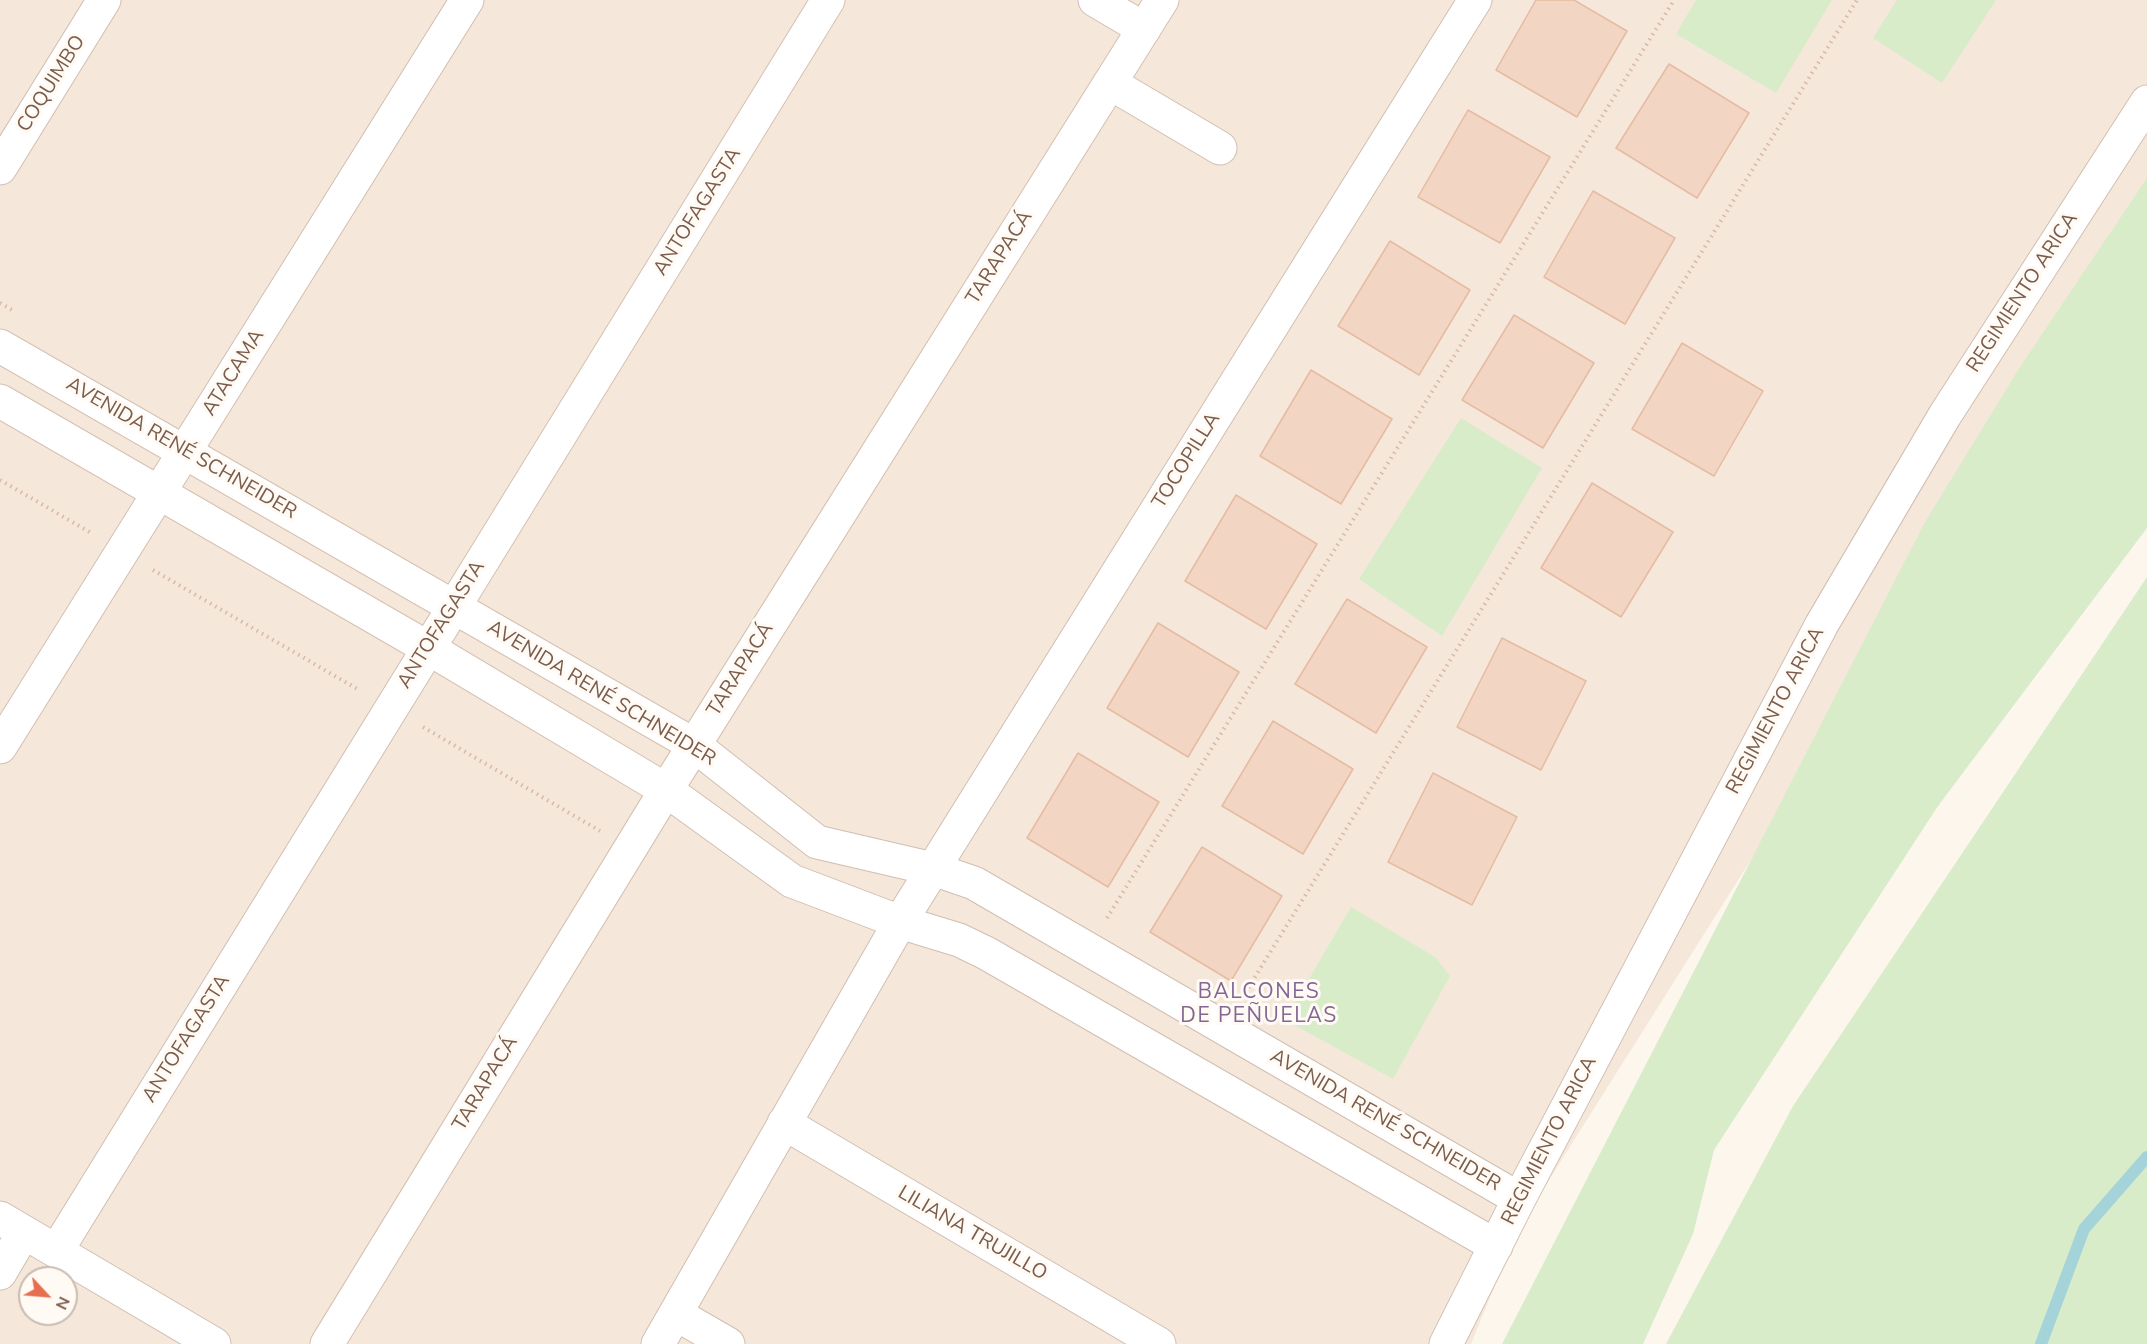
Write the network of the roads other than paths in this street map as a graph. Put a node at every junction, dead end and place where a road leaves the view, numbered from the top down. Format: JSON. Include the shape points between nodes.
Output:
{"nodes":[{"id":1,"x":104,"y":0,"type":"edge"},
{"id":2,"x":467,"y":0,"type":"edge"},
{"id":3,"x":828,"y":0,"type":"edge"},
{"id":4,"x":1095,"y":0,"type":"edge"},
{"id":5,"x":1162,"y":0,"type":"edge"},
{"id":6,"x":1475,"y":0,"type":"edge"},
{"id":7,"x":1144,"y":29,"type":"junction"},
{"id":8,"x":1110,"y":83,"type":"junction"},
{"id":9,"x":2147,"y":102,"type":"edge"},
{"id":10,"x":1220,"y":148,"type":"dead end"},
{"id":11,"x":0,"y":168,"type":"edge"},
{"id":12,"x":0,"y":346,"type":"edge"},
{"id":13,"x":0,"y":401,"type":"edge"},
{"id":14,"x":185,"y":451,"type":"junction"},
{"id":15,"x":159,"y":492,"type":"junction"},
{"id":16,"x":454,"y":607,"type":"junction"},
{"id":17,"x":428,"y":648,"type":"junction"},
{"id":18,"x":694,"y":746,"type":"junction"},
{"id":19,"x":0,"y":747,"type":"edge"},
{"id":20,"x":666,"y":790,"type":"junction"},
{"id":21,"x":933,"y":869,"type":"junction"},
{"id":22,"x":900,"y":922,"type":"junction"},
{"id":23,"x":784,"y":1123,"type":"junction"},
{"id":24,"x":1519,"y":1199,"type":"junction"},
{"id":25,"x":12,"y":1225,"type":"edge"},
{"id":26,"x":1496,"y":1246,"type":"junction"},
{"id":27,"x":57,"y":1251,"type":"junction"},
{"id":28,"x":0,"y":1273,"type":"edge"},
{"id":29,"x":676,"y":1314,"type":"junction"},
{"id":30,"x":214,"y":1344,"type":"edge"},
{"id":31,"x":327,"y":1344,"type":"edge"},
{"id":32,"x":658,"y":1344,"type":"edge"},
{"id":33,"x":728,"y":1344,"type":"edge"},
{"id":34,"x":1159,"y":1344,"type":"edge"},
{"id":35,"x":1446,"y":1344,"type":"edge"}],
"edges":[{"from":1,"to":11,"type":"street","name":"COQUIMBO"},
{"from":2,"to":14,"type":"street","name":"ATACAMA"},
{"from":3,"to":16,"type":"street","name":"ANTOFAGASTA"},
{"from":4,"to":7,"type":"street"},
{"from":5,"to":7,"type":"street","name":"TARAPACÁ"},
{"from":6,"to":21,"type":"street","name":"TOCOPILLA"},
{"from":7,"to":8,"type":"street","name":"TARAPACÁ"},
{"from":8,"to":10,"type":"street"},
{"from":8,"to":18,"type":"street","name":"TARAPACÁ"},
{"from":9,"to":24,"type":"street","name":"REGIMIENTO ARICA","via":[[1945,415],[1822,624]]},
{"from":12,"to":14,"type":"street","name":"AVENIDA RENÉ SCHNEIDER"},
{"from":13,"to":15,"type":"street"},
{"from":14,"to":15,"type":"street","name":"ATACAMA"},
{"from":14,"to":16,"type":"street","name":"AVENIDA RENÉ SCHNEIDER"},
{"from":15,"to":17,"type":"street"},
{"from":15,"to":19,"type":"street","name":"ATACAMA"},
{"from":16,"to":17,"type":"street","name":"ANTOFAGASTA"},
{"from":16,"to":18,"type":"street","name":"AVENIDA RENÉ SCHNEIDER"},
{"from":17,"to":20,"type":"street"},
{"from":17,"to":27,"type":"street","name":"ANTOFAGASTA"},
{"from":18,"to":20,"type":"street","name":"TARAPACÁ"},
{"from":18,"to":21,"type":"street","name":"AVENIDA RENÉ SCHNEIDER","via":[[817,842]]},
{"from":20,"to":22,"type":"street","via":[[792,881]]},
{"from":20,"to":31,"type":"street","name":"TARAPACÁ"},
{"from":21,"to":22,"type":"street","name":"TOCOPILLA"},
{"from":21,"to":24,"type":"street","name":"AVENIDA RENÉ SCHNEIDER","via":[[974,883]]},
{"from":22,"to":23,"type":"street","name":"TOCOPILLA"},
{"from":22,"to":26,"type":"street","via":[[959,940],[986,953]]},
{"from":23,"to":29,"type":"street","name":"TOCOPILLA"},
{"from":23,"to":34,"type":"street","name":"LILIANA TRUJILLO"},
{"from":24,"to":26,"type":"street","name":"REGIMIENTO ARICA"},
{"from":25,"to":27,"type":"street"},
{"from":25,"to":28,"type":"street"},
{"from":26,"to":35,"type":"street","name":"REGIMIENTO ARICA"},
{"from":27,"to":30,"type":"street"},
{"from":29,"to":32,"type":"street","name":"TOCOPILLA"},
{"from":29,"to":33,"type":"street"}]}
